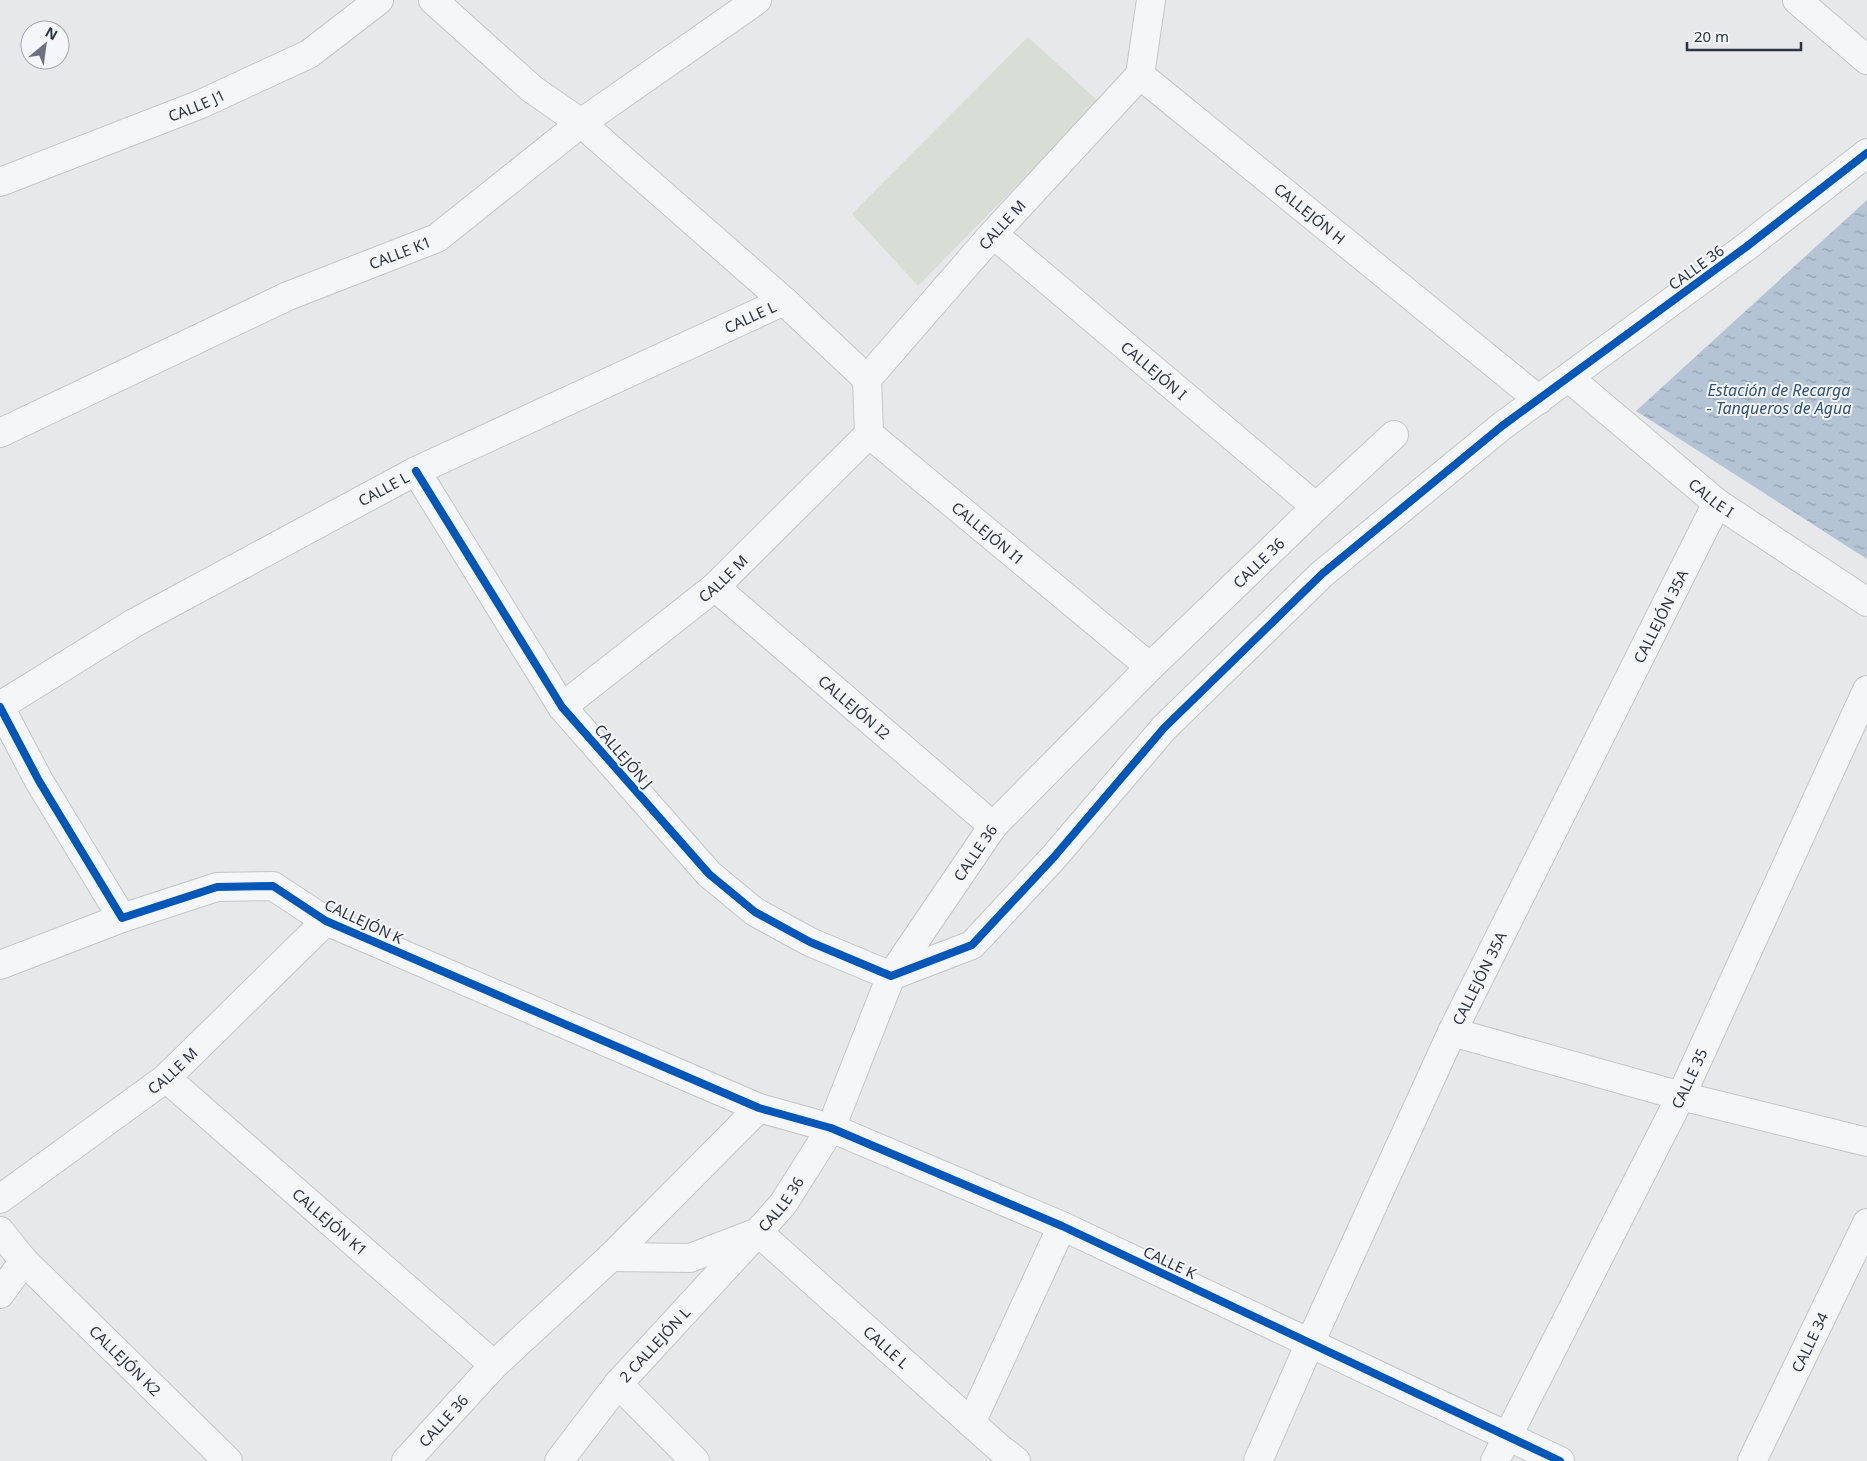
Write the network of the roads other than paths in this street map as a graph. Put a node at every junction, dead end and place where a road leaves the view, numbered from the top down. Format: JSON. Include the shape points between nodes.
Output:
{"nodes":[{"id":1,"x":378,"y":0,"type":"edge"},
{"id":2,"x":433,"y":0,"type":"edge"},
{"id":3,"x":757,"y":0,"type":"edge"},
{"id":4,"x":1151,"y":0,"type":"edge"},
{"id":5,"x":1797,"y":0,"type":"edge"},
{"id":6,"x":1867,"y":60,"type":"edge"},
{"id":7,"x":1140,"y":75,"type":"junction"},
{"id":8,"x":581,"y":123,"type":"junction"},
{"id":9,"x":1867,"y":153,"type":"edge"},
{"id":10,"x":0,"y":182,"type":"edge"},
{"id":11,"x":993,"y":234,"type":"junction"},
{"id":12,"x":784,"y":301,"type":"junction"},
{"id":13,"x":867,"y":378,"type":"junction"},
{"id":14,"x":1570,"y":378,"type":"junction"},
{"id":15,"x":1539,"y":400,"type":"junction"},
{"id":16,"x":0,"y":433,"type":"edge"},
{"id":17,"x":869,"y":434,"type":"junction"},
{"id":18,"x":1394,"y":434,"type":"dead end"},
{"id":19,"x":416,"y":471,"type":"junction"},
{"id":20,"x":1716,"y":504,"type":"junction"},
{"id":21,"x":1316,"y":507,"type":"junction"},
{"id":22,"x":715,"y":587,"type":"junction"},
{"id":23,"x":1867,"y":602,"type":"edge"},
{"id":24,"x":1150,"y":667,"type":"junction"},
{"id":25,"x":1867,"y":690,"type":"edge"},
{"id":26,"x":0,"y":706,"type":"edge"},
{"id":27,"x":562,"y":706,"type":"junction"},
{"id":28,"x":993,"y":826,"type":"junction"},
{"id":29,"x":122,"y":918,"type":"junction"},
{"id":30,"x":326,"y":921,"type":"junction"},
{"id":31,"x":0,"y":965,"type":"edge"},
{"id":32,"x":891,"y":976,"type":"junction"},
{"id":33,"x":1452,"y":1032,"type":"junction"},
{"id":34,"x":166,"y":1078,"type":"junction"},
{"id":35,"x":1681,"y":1096,"type":"junction"},
{"id":36,"x":759,"y":1108,"type":"junction"},
{"id":37,"x":831,"y":1128,"type":"junction"},
{"id":38,"x":1867,"y":1142,"type":"edge"},
{"id":39,"x":0,"y":1199,"type":"edge"},
{"id":40,"x":1867,"y":1223,"type":"edge"},
{"id":41,"x":1062,"y":1226,"type":"junction"},
{"id":42,"x":0,"y":1231,"type":"edge"},
{"id":43,"x":758,"y":1232,"type":"junction"},
{"id":44,"x":611,"y":1257,"type":"junction"},
{"id":45,"x":24,"y":1261,"type":"junction"},
{"id":46,"x":0,"y":1294,"type":"edge"},
{"id":47,"x":1310,"y":1343,"type":"junction"},
{"id":48,"x":494,"y":1366,"type":"junction"},
{"id":49,"x":618,"y":1384,"type":"junction"},
{"id":50,"x":971,"y":1423,"type":"junction"},
{"id":51,"x":1507,"y":1436,"type":"junction"},
{"id":52,"x":1000,"y":1456,"type":"edge"},
{"id":53,"x":228,"y":1461,"type":"edge"},
{"id":54,"x":406,"y":1461,"type":"edge"},
{"id":55,"x":560,"y":1461,"type":"edge"},
{"id":56,"x":695,"y":1461,"type":"edge"},
{"id":57,"x":1258,"y":1461,"type":"edge"},
{"id":58,"x":1495,"y":1461,"type":"edge"},
{"id":59,"x":1560,"y":1461,"type":"edge"},
{"id":60,"x":1752,"y":1461,"type":"edge"}],
"edges":[{"from":1,"to":10,"type":"street","name":"CALLE J1","via":[[309,54],[201,104]]},
{"from":2,"to":8,"type":"street","via":[[532,90]]},
{"from":3,"to":8,"type":"street","name":"CALLE K1"},
{"from":4,"to":7,"type":"street"},
{"from":5,"to":6,"type":"street"},
{"from":7,"to":11,"type":"street","name":"CALLE M"},
{"from":7,"to":15,"type":"street","name":"CALLEJÓN H"},
{"from":8,"to":12,"type":"street"},
{"from":8,"to":16,"type":"street","name":"CALLE K1","via":[[437,238],[288,296]]},
{"from":9,"to":14,"type":"street","name":"CALLE 36"},
{"from":11,"to":13,"type":"street","name":"CALLE M"},
{"from":11,"to":21,"type":"street","name":"CALLEJÓN I"},
{"from":12,"to":13,"type":"street"},
{"from":12,"to":19,"type":"street","name":"CALLE L"},
{"from":13,"to":17,"type":"street"},
{"from":14,"to":15,"type":"street","name":"CALLE 36"},
{"from":14,"to":20,"type":"street","name":"CALLE I"},
{"from":15,"to":32,"type":"street","name":"CALLE 36","via":[[1502,426],[1322,574],[1164,728],[1054,857],[972,945]]},
{"from":17,"to":22,"type":"street","name":"CALLE M"},
{"from":17,"to":24,"type":"street","name":"CALLEJÓN I1"},
{"from":18,"to":21,"type":"street","name":"CALLE 36"},
{"from":19,"to":26,"type":"street","name":"CALLE L","via":[[134,623]]},
{"from":19,"to":27,"type":"street","name":"CALLEJÓN J"},
{"from":20,"to":23,"type":"street","name":"CALLE I"},
{"from":20,"to":33,"type":"street","name":"CALLEJÓN 35A"},
{"from":21,"to":24,"type":"street","name":"CALLE 36"},
{"from":22,"to":27,"type":"street","name":"CALLE M"},
{"from":22,"to":28,"type":"street","name":"CALLEJÓN I2"},
{"from":24,"to":28,"type":"street","name":"CALLE 36"},
{"from":25,"to":35,"type":"street","name":"CALLE 35"},
{"from":26,"to":29,"type":"street","via":[[39,781]]},
{"from":27,"to":32,"type":"street","name":"CALLEJÓN J","via":[[709,874],[755,912],[810,942]]},
{"from":28,"to":32,"type":"street","name":"CALLE 36"},
{"from":29,"to":30,"type":"street","name":"CALLEJÓN K","via":[[216,887],[273,886]]},
{"from":29,"to":31,"type":"street","name":"CALLEJÓN K"},
{"from":30,"to":34,"type":"street","name":"CALLE M"},
{"from":30,"to":36,"type":"street","name":"CALLEJÓN K"},
{"from":32,"to":37,"type":"street","name":"CALLE 36"},
{"from":33,"to":35,"type":"street"},
{"from":33,"to":47,"type":"street","name":"CALLEJÓN 35A"},
{"from":34,"to":39,"type":"street","name":"CALLE M"},
{"from":34,"to":48,"type":"street","name":"CALLEJÓN K1"},
{"from":35,"to":38,"type":"street"},
{"from":35,"to":51,"type":"street","name":"CALLE 35"},
{"from":36,"to":37,"type":"street","name":"CALLE K"},
{"from":36,"to":44,"type":"street","name":"CALLE 36"},
{"from":37,"to":41,"type":"street","name":"CALLE K"},
{"from":37,"to":43,"type":"street","name":"CALLE 36","via":[[783,1204]]},
{"from":40,"to":60,"type":"street","name":"CALLE 34"},
{"from":41,"to":47,"type":"street","name":"CALLE K"},
{"from":41,"to":50,"type":"street"},
{"from":42,"to":45,"type":"street"},
{"from":43,"to":44,"type":"street","name":"CALLE 36","via":[[690,1258]]},
{"from":43,"to":49,"type":"street","name":"2 CALLEJÓN L"},
{"from":43,"to":50,"type":"street","name":"CALLE L"},
{"from":44,"to":48,"type":"street","name":"CALLE 36"},
{"from":45,"to":46,"type":"street"},
{"from":45,"to":53,"type":"street","name":"CALLEJÓN K2"},
{"from":47,"to":51,"type":"street","name":"CALLE K"},
{"from":47,"to":57,"type":"street","name":"CALLEJÓN 35A"},
{"from":48,"to":54,"type":"street","name":"CALLE 36"},
{"from":49,"to":55,"type":"street","name":"2 CALLEJÓN L"},
{"from":49,"to":56,"type":"street"},
{"from":50,"to":52,"type":"street","name":"CALLE L"},
{"from":51,"to":58,"type":"street","name":"CALLE 35"},
{"from":51,"to":59,"type":"street","name":"CALLE K"}]}
